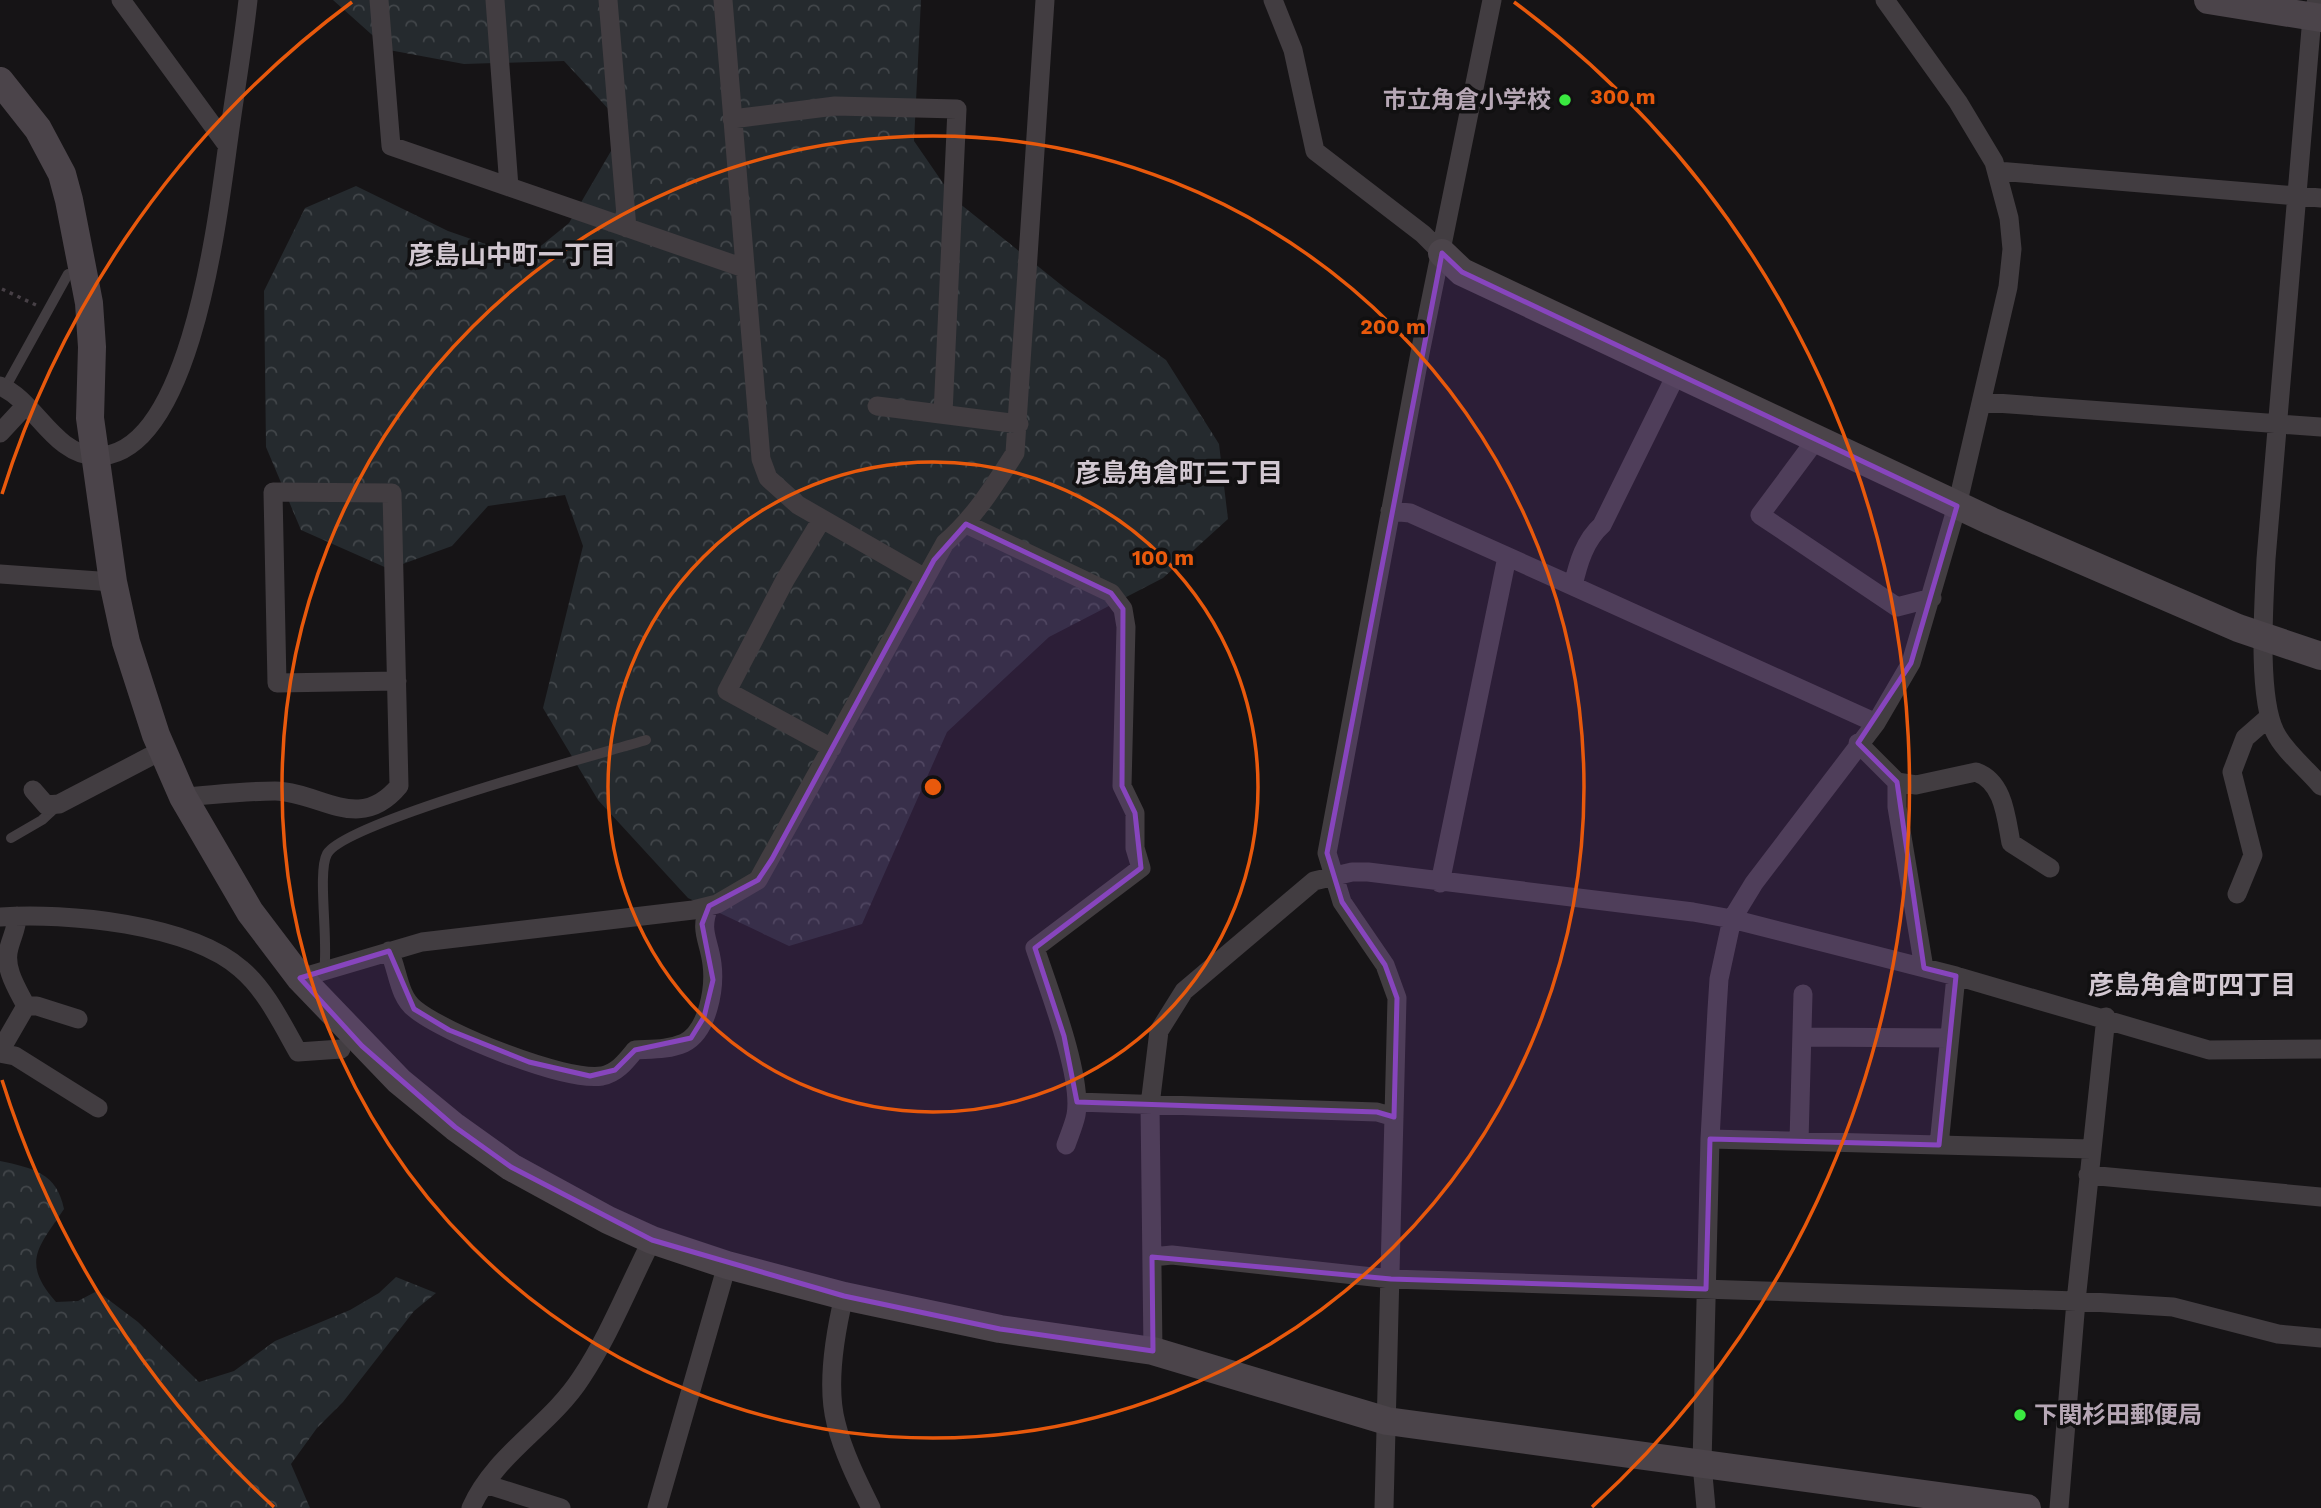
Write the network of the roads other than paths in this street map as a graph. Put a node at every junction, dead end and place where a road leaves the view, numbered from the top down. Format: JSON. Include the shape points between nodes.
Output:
{"nodes":[{"id":1,"x":248,"y":0,"type":"edge"},
{"id":2,"x":379,"y":0,"type":"edge"},
{"id":3,"x":495,"y":0,"type":"edge"},
{"id":4,"x":608,"y":0,"type":"edge"},
{"id":5,"x":723,"y":0,"type":"edge"},
{"id":6,"x":1045,"y":0,"type":"edge"},
{"id":7,"x":1273,"y":0,"type":"edge"},
{"id":8,"x":1492,"y":0,"type":"edge"},
{"id":9,"x":1885,"y":0,"type":"edge"},
{"id":10,"x":2208,"y":0,"type":"edge"},
{"id":11,"x":129,"y":4,"type":"edge"},
{"id":12,"x":2316,"y":12,"type":"edge"},
{"id":13,"x":0,"y":81,"type":"edge"},
{"id":14,"x":733,"y":119,"type":"junction"},
{"id":15,"x":228,"y":145,"type":"junction"},
{"id":16,"x":1997,"y":171,"type":"junction"},
{"id":17,"x":509,"y":187,"type":"junction"},
{"id":18,"x":2296,"y":196,"type":"junction"},
{"id":19,"x":2321,"y":198,"type":"edge"},
{"id":20,"x":627,"y":228,"type":"junction"},
{"id":21,"x":1442,"y":253,"type":"junction"},
{"id":22,"x":744,"y":268,"type":"junction"},
{"id":23,"x":68,"y":274,"type":"dead end"},
{"id":24,"x":1676,"y":375,"type":"junction"},
{"id":25,"x":3,"y":387,"type":"edge"},
{"id":26,"x":1983,"y":402,"type":"junction"},
{"id":27,"x":877,"y":405,"type":"dead end"},
{"id":28,"x":25,"y":406,"type":"junction"},
{"id":29,"x":943,"y":414,"type":"junction"},
{"id":30,"x":2278,"y":423,"type":"junction"},
{"id":31,"x":1019,"y":424,"type":"junction"},
{"id":32,"x":2321,"y":427,"type":"edge"},
{"id":33,"x":0,"y":433,"type":"edge"},
{"id":34,"x":1815,"y":441,"type":"junction"},
{"id":35,"x":97,"y":456,"type":"junction"},
{"id":36,"x":1957,"y":506,"type":"junction"},
{"id":37,"x":1390,"y":510,"type":"junction"},
{"id":38,"x":822,"y":519,"type":"junction"},
{"id":39,"x":966,"y":524,"type":"junction"},
{"id":40,"x":1507,"y":557,"type":"junction"},
{"id":41,"x":0,"y":574,"type":"edge"},
{"id":42,"x":925,"y":578,"type":"junction"},
{"id":43,"x":113,"y":582,"type":"junction"},
{"id":44,"x":1573,"y":586,"type":"junction"},
{"id":45,"x":1932,"y":598,"type":"junction"},
{"id":46,"x":2263,"y":636,"type":"junction"},
{"id":47,"x":2321,"y":656,"type":"edge"},
{"id":48,"x":397,"y":681,"type":"junction"},
{"id":49,"x":2269,"y":717,"type":"junction"},
{"id":50,"x":1875,"y":723,"type":"junction"},
{"id":51,"x":646,"y":740,"type":"dead end"},
{"id":52,"x":1858,"y":743,"type":"junction"},
{"id":53,"x":832,"y":748,"type":"junction"},
{"id":54,"x":149,"y":757,"type":"dead end"},
{"id":55,"x":1898,"y":782,"type":"junction"},
{"id":56,"x":2321,"y":786,"type":"edge"},
{"id":57,"x":33,"y":790,"type":"dead end"},
{"id":58,"x":183,"y":797,"type":"junction"},
{"id":59,"x":59,"y":804,"type":"junction"},
{"id":60,"x":11,"y":838,"type":"dead end"},
{"id":61,"x":2050,"y":868,"type":"dead end"},
{"id":62,"x":1333,"y":875,"type":"junction"},
{"id":63,"x":1440,"y":883,"type":"junction"},
{"id":64,"x":2237,"y":894,"type":"dead end"},
{"id":65,"x":709,"y":906,"type":"junction"},
{"id":66,"x":8,"y":916,"type":"edge"},
{"id":67,"x":1732,"y":919,"type":"junction"},
{"id":68,"x":389,"y":951,"type":"junction"},
{"id":69,"x":1924,"y":968,"type":"junction"},
{"id":70,"x":312,"y":974,"type":"junction"},
{"id":71,"x":1956,"y":975,"type":"junction"},
{"id":72,"x":1803,"y":994,"type":"dead end"},
{"id":73,"x":26,"y":1006,"type":"junction"},
{"id":74,"x":2106,"y":1017,"type":"junction"},
{"id":75,"x":78,"y":1019,"type":"dead end"},
{"id":76,"x":1802,"y":1037,"type":"junction"},
{"id":77,"x":1949,"y":1038,"type":"junction"},
{"id":78,"x":341,"y":1049,"type":"dead end"},
{"id":79,"x":2321,"y":1049,"type":"edge"},
{"id":80,"x":0,"y":1052,"type":"edge"},
{"id":81,"x":1077,"y":1101,"type":"junction"},
{"id":82,"x":1150,"y":1105,"type":"junction"},
{"id":83,"x":98,"y":1108,"type":"dead end"},
{"id":84,"x":1394,"y":1117,"type":"junction"},
{"id":85,"x":1710,"y":1139,"type":"junction"},
{"id":86,"x":1799,"y":1141,"type":"junction"},
{"id":87,"x":1066,"y":1145,"type":"dead end"},
{"id":88,"x":1939,"y":1145,"type":"junction"},
{"id":89,"x":2091,"y":1149,"type":"junction"},
{"id":90,"x":2088,"y":1175,"type":"junction"},
{"id":91,"x":2321,"y":1197,"type":"edge"},
{"id":92,"x":652,"y":1240,"type":"junction"},
{"id":93,"x":1152,"y":1257,"type":"junction"},
{"id":94,"x":727,"y":1265,"type":"junction"},
{"id":95,"x":1391,"y":1279,"type":"junction"},
{"id":96,"x":1706,"y":1289,"type":"junction"},
{"id":97,"x":844,"y":1296,"type":"junction"},
{"id":98,"x":2076,"y":1301,"type":"junction"},
{"id":99,"x":2321,"y":1338,"type":"edge"},
{"id":100,"x":1153,"y":1351,"type":"junction"},
{"id":101,"x":1387,"y":1421,"type":"junction"},
{"id":102,"x":1702,"y":1464,"type":"junction"},
{"id":103,"x":485,"y":1484,"type":"junction"},
{"id":104,"x":471,"y":1508,"type":"edge"},
{"id":105,"x":561,"y":1508,"type":"edge"},
{"id":106,"x":657,"y":1508,"type":"edge"},
{"id":107,"x":871,"y":1508,"type":"edge"},
{"id":108,"x":1384,"y":1508,"type":"edge"},
{"id":109,"x":1706,"y":1508,"type":"edge"},
{"id":110,"x":2027,"y":1508,"type":"edge"},
{"id":111,"x":2059,"y":1508,"type":"edge"}],
"edges":[{"from":1,"to":15,"type":"street"},
{"from":2,"to":17,"type":"street","via":[[391,146]]},
{"from":3,"to":17,"type":"street"},
{"from":4,"to":20,"type":"street"},
{"from":5,"to":14,"type":"street"},
{"from":6,"to":31,"type":"street"},
{"from":7,"to":21,"type":"street","via":[[1293,50],[1315,151]]},
{"from":8,"to":21,"type":"street"},
{"from":9,"to":16,"type":"street","via":[[1965,113]]},
{"from":10,"to":12,"type":"street"},
{"from":11,"to":15,"type":"street"},
{"from":12,"to":18,"type":"street"},
{"from":13,"to":35,"type":"street","via":[[38,129],[62,174],[89,303],[90,418]]},
{"from":14,"to":22,"type":"street"},
{"from":14,"to":29,"type":"street","via":[[835,106],[957,110]]},
{"from":15,"to":35,"type":"street","via":[[209,272],[175,381],[142,435],[127,448]]},
{"from":16,"to":18,"type":"street"},
{"from":16,"to":26,"type":"street","via":[[2012,249]]},
{"from":17,"to":20,"type":"street"},
{"from":18,"to":19,"type":"street"},
{"from":18,"to":30,"type":"street"},
{"from":20,"to":22,"type":"street"},
{"from":21,"to":24,"type":"street","via":[[1462,272]]},
{"from":21,"to":37,"type":"street"},
{"from":22,"to":38,"type":"street","via":[[761,459],[768,478],[781,492]]},
{"from":23,"to":25,"type":"lane"},
{"from":24,"to":34,"type":"street"},
{"from":24,"to":44,"type":"street","via":[[1602,525],[1592,534]]},
{"from":25,"to":28,"type":"street"},
{"from":26,"to":30,"type":"street"},
{"from":26,"to":36,"type":"street"},
{"from":27,"to":29,"type":"street"},
{"from":28,"to":33,"type":"street"},
{"from":28,"to":35,"type":"street","via":[[58,439]]},
{"from":29,"to":31,"type":"street"},
{"from":30,"to":32,"type":"street"},
{"from":30,"to":46,"type":"street"},
{"from":31,"to":39,"type":"street","via":[[1015,453]]},
{"from":34,"to":36,"type":"street"},
{"from":34,"to":45,"type":"street","via":[[1760,515],[1897,607]]},
{"from":35,"to":43,"type":"street"},
{"from":36,"to":45,"type":"street"},
{"from":36,"to":46,"type":"street"},
{"from":37,"to":40,"type":"street","via":[[1410,513]]},
{"from":37,"to":62,"type":"street","via":[[1330,823],[1326,853]]},
{"from":38,"to":42,"type":"street"},
{"from":38,"to":53,"type":"street","via":[[727,691]]},
{"from":39,"to":42,"type":"street","via":[[945,543]]},
{"from":39,"to":81,"type":"street","via":[[1111,593],[1123,609],[1122,786],[1135,813],[1135,848],[1141,868],[1035,948],[1064,1036]]},
{"from":40,"to":44,"type":"street"},
{"from":40,"to":63,"type":"street"},
{"from":41,"to":43,"type":"street"},
{"from":42,"to":53,"type":"street"},
{"from":43,"to":58,"type":"street","via":[[152,723]]},
{"from":44,"to":50,"type":"street"},
{"from":45,"to":50,"type":"street","via":[[1911,663]]},
{"from":46,"to":47,"type":"street"},
{"from":46,"to":49,"type":"street"},
{"from":48,"to":48,"type":"street","via":[[392,492],[273,492],[277,683]]},
{"from":48,"to":58,"type":"street","via":[[399,786],[381,803],[352,809],[277,791]]},
{"from":49,"to":56,"type":"street","via":[[2276,735]]},
{"from":49,"to":64,"type":"street","via":[[2245,738],[2232,772],[2253,855]]},
{"from":50,"to":52,"type":"street"},
{"from":51,"to":70,"type":"lane","via":[[415,811],[338,842],[324,861]]},
{"from":52,"to":55,"type":"street"},
{"from":52,"to":67,"type":"street"},
{"from":53,"to":65,"type":"street","via":[[758,880]]},
{"from":54,"to":59,"type":"street"},
{"from":55,"to":61,"type":"street","via":[[1916,785],[1976,772],[1985,775],[1996,786],[2011,843]]},
{"from":55,"to":69,"type":"street","via":[[1897,807]]},
{"from":57,"to":59,"type":"street","via":[[46,805]]},
{"from":58,"to":70,"type":"street","via":[[250,912]]},
{"from":59,"to":60,"type":"lane"},
{"from":62,"to":63,"type":"street","via":[[1368,872]]},
{"from":62,"to":82,"type":"street","via":[[1314,881],[1184,991],[1159,1031]]},
{"from":62,"to":84,"type":"street","via":[[1342,902],[1380,955],[1395,989]]},
{"from":63,"to":67,"type":"street"},
{"from":65,"to":68,"type":"street","via":[[422,942]]},
{"from":65,"to":68,"type":"street","via":[[702,924],[713,980],[698,1028],[691,1038],[675,1046],[635,1050],[622,1065],[600,1076],[529,1062],[436,1023],[408,1002]]},
{"from":66,"to":73,"type":"street","via":[[17,926],[7,960]]},
{"from":66,"to":78,"type":"street","via":[[92,920],[190,939],[242,969],[298,1052]]},
{"from":67,"to":69,"type":"street"},
{"from":67,"to":85,"type":"street","via":[[1719,979]]},
{"from":68,"to":70,"type":"street"},
{"from":69,"to":71,"type":"street"},
{"from":70,"to":92,"type":"street","via":[[362,1046],[455,1128],[511,1167]]},
{"from":71,"to":74,"type":"street"},
{"from":71,"to":77,"type":"street"},
{"from":72,"to":76,"type":"street"},
{"from":73,"to":75,"type":"street"},
{"from":73,"to":80,"type":"street"},
{"from":74,"to":79,"type":"street","via":[[2209,1050]]},
{"from":74,"to":89,"type":"street"},
{"from":76,"to":77,"type":"street"},
{"from":76,"to":86,"type":"street"},
{"from":77,"to":88,"type":"street"},
{"from":80,"to":83,"type":"street","via":[[15,1056]]},
{"from":81,"to":82,"type":"street"},
{"from":81,"to":87,"type":"street"},
{"from":82,"to":84,"type":"street","via":[[1377,1112]]},
{"from":82,"to":93,"type":"street"},
{"from":84,"to":95,"type":"street"},
{"from":85,"to":86,"type":"street"},
{"from":85,"to":96,"type":"street"},
{"from":86,"to":88,"type":"street"},
{"from":88,"to":89,"type":"street"},
{"from":89,"to":90,"type":"street"},
{"from":90,"to":91,"type":"street"},
{"from":90,"to":98,"type":"street"},
{"from":92,"to":94,"type":"street"},
{"from":92,"to":103,"type":"street","via":[[582,1378]]},
{"from":93,"to":95,"type":"street","via":[[1186,1256]]},
{"from":93,"to":100,"type":"street"},
{"from":94,"to":97,"type":"street"},
{"from":94,"to":106,"type":"street"},
{"from":95,"to":96,"type":"street"},
{"from":95,"to":101,"type":"street"},
{"from":96,"to":98,"type":"street"},
{"from":96,"to":102,"type":"street"},
{"from":97,"to":100,"type":"street","via":[[1000,1329]]},
{"from":97,"to":107,"type":"street","via":[[833,1406]]},
{"from":98,"to":99,"type":"street","via":[[2173,1307],[2278,1334]]},
{"from":98,"to":111,"type":"street"},
{"from":100,"to":101,"type":"street"},
{"from":101,"to":102,"type":"street"},
{"from":101,"to":108,"type":"street"},
{"from":102,"to":109,"type":"street"},
{"from":102,"to":110,"type":"street"},
{"from":103,"to":104,"type":"street"},
{"from":103,"to":105,"type":"street"}]}
